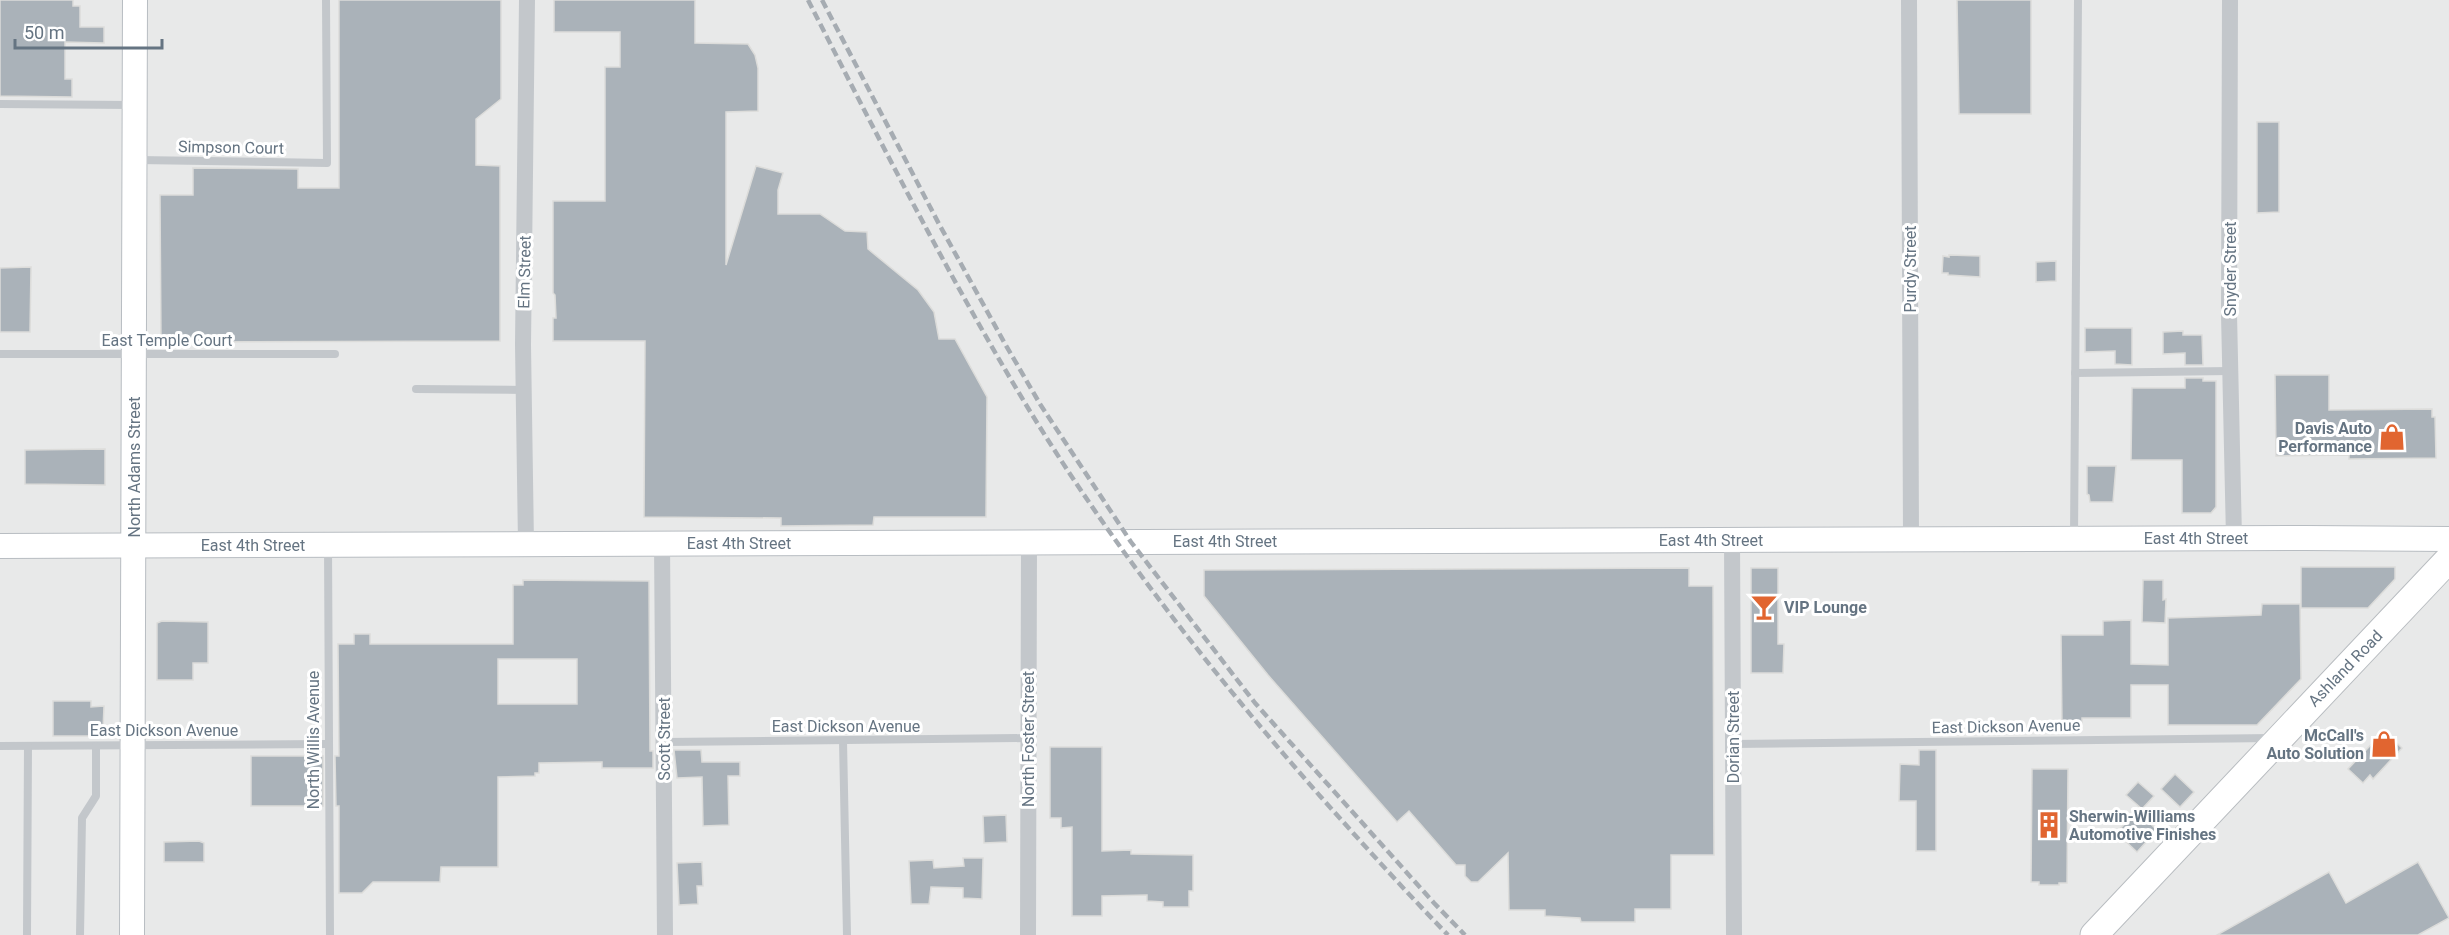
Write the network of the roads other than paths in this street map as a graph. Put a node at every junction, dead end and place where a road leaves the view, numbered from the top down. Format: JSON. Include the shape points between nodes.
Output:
{"nodes":[{"id":1,"x":135,"y":0,"type":"edge"},
{"id":2,"x":326,"y":0,"type":"edge"},
{"id":3,"x":527,"y":0,"type":"edge"},
{"id":4,"x":1909,"y":0,"type":"edge"},
{"id":5,"x":2078,"y":0,"type":"edge"},
{"id":6,"x":2230,"y":0,"type":"edge"},
{"id":7,"x":0,"y":104,"type":"edge"},
{"id":8,"x":135,"y":105,"type":"junction"},
{"id":9,"x":134,"y":160,"type":"junction"},
{"id":10,"x":0,"y":354,"type":"edge"},
{"id":11,"x":335,"y":354,"type":"dead end"},
{"id":12,"x":134,"y":355,"type":"junction"},
{"id":13,"x":2230,"y":371,"type":"junction"},
{"id":14,"x":2075,"y":373,"type":"junction"},
{"id":15,"x":416,"y":389,"type":"dead end"},
{"id":16,"x":524,"y":390,"type":"junction"},
{"id":17,"x":2074,"y":538,"type":"junction"},
{"id":18,"x":2234,"y":538,"type":"junction"},
{"id":19,"x":1911,"y":539,"type":"junction"},
{"id":20,"x":2449,"y":539,"type":"edge"},
{"id":21,"x":1732,"y":540,"type":"junction"},
{"id":22,"x":1029,"y":542,"type":"junction"},
{"id":23,"x":662,"y":543,"type":"junction"},
{"id":24,"x":328,"y":544,"type":"junction"},
{"id":25,"x":526,"y":544,"type":"junction"},
{"id":26,"x":133,"y":545,"type":"junction"},
{"id":27,"x":0,"y":546,"type":"edge"},
{"id":28,"x":2449,"y":559,"type":"edge"},
{"id":29,"x":1028,"y":738,"type":"junction"},
{"id":30,"x":2279,"y":738,"type":"junction"},
{"id":31,"x":843,"y":741,"type":"junction"},
{"id":32,"x":665,"y":742,"type":"junction"},
{"id":33,"x":328,"y":744,"type":"junction"},
{"id":34,"x":1733,"y":744,"type":"junction"},
{"id":35,"x":0,"y":746,"type":"edge"},
{"id":36,"x":28,"y":746,"type":"junction"},
{"id":37,"x":96,"y":746,"type":"junction"},
{"id":38,"x":133,"y":746,"type":"junction"},
{"id":39,"x":27,"y":935,"type":"edge"},
{"id":40,"x":80,"y":935,"type":"edge"},
{"id":41,"x":132,"y":935,"type":"edge"},
{"id":42,"x":330,"y":935,"type":"edge"},
{"id":43,"x":665,"y":935,"type":"edge"},
{"id":44,"x":847,"y":935,"type":"edge"},
{"id":45,"x":1028,"y":935,"type":"edge"},
{"id":46,"x":1734,"y":935,"type":"edge"},
{"id":47,"x":2094,"y":935,"type":"edge"}],
"edges":[{"from":1,"to":8,"type":"main road","name":"North Adams Street"},
{"from":2,"to":9,"type":"lane","name":"Simpson Court","via":[[327,163]]},
{"from":3,"to":16,"type":"street","name":"Elm Street"},
{"from":4,"to":19,"type":"street","name":"Purdy Street"},
{"from":5,"to":14,"type":"lane"},
{"from":6,"to":13,"type":"street","name":"Snyder Street"},
{"from":7,"to":8,"type":"lane"},
{"from":8,"to":9,"type":"main road","name":"North Adams Street"},
{"from":9,"to":12,"type":"main road","name":"North Adams Street"},
{"from":10,"to":12,"type":"lane","name":"East Temple Court"},
{"from":11,"to":12,"type":"lane","name":"East Temple Court"},
{"from":12,"to":26,"type":"main road","name":"North Adams Street"},
{"from":13,"to":14,"type":"lane"},
{"from":13,"to":18,"type":"street","name":"Snyder Street"},
{"from":14,"to":17,"type":"lane"},
{"from":15,"to":16,"type":"lane"},
{"from":16,"to":25,"type":"street","name":"Elm Street"},
{"from":17,"to":18,"type":"main road","name":"East 4th Street"},
{"from":17,"to":19,"type":"main road","name":"East 4th Street"},
{"from":18,"to":20,"type":"main road","name":"East 4th Street"},
{"from":19,"to":21,"type":"main road","name":"East 4th Street"},
{"from":21,"to":22,"type":"main road","name":"East 4th Street"},
{"from":21,"to":34,"type":"street","name":"Dorian Street"},
{"from":22,"to":23,"type":"main road","name":"East 4th Street"},
{"from":22,"to":29,"type":"street","name":"North Foster Street"},
{"from":23,"to":25,"type":"main road","name":"East 4th Street"},
{"from":23,"to":32,"type":"street","name":"Scott Street"},
{"from":24,"to":25,"type":"main road","name":"East 4th Street"},
{"from":24,"to":26,"type":"main road","name":"East 4th Street"},
{"from":24,"to":33,"type":"lane","name":"North Willis Avenue"},
{"from":26,"to":27,"type":"main road","name":"East 4th Street"},
{"from":26,"to":38,"type":"main road","name":"North Adams Street"},
{"from":28,"to":30,"type":"main road","name":"Ashland Road"},
{"from":29,"to":31,"type":"lane","name":"East Dickson Avenue"},
{"from":29,"to":45,"type":"street","name":"North Foster Street"},
{"from":30,"to":34,"type":"lane","name":"East Dickson Avenue"},
{"from":30,"to":47,"type":"main road","name":"Ashland Road"},
{"from":31,"to":32,"type":"lane","name":"East Dickson Avenue"},
{"from":31,"to":44,"type":"lane"},
{"from":32,"to":43,"type":"street","name":"Scott Street"},
{"from":33,"to":38,"type":"lane","name":"East Dickson Avenue"},
{"from":33,"to":42,"type":"lane","name":"North Willis Avenue"},
{"from":34,"to":46,"type":"street","name":"Dorian Street"},
{"from":35,"to":36,"type":"lane","name":"East Dickson Avenue"},
{"from":36,"to":37,"type":"lane","name":"East Dickson Avenue"},
{"from":36,"to":39,"type":"lane"},
{"from":37,"to":38,"type":"lane","name":"East Dickson Avenue"},
{"from":37,"to":40,"type":"lane","via":[[96,796],[82,818]]},
{"from":38,"to":41,"type":"main road","name":"North Adams Street"}]}
